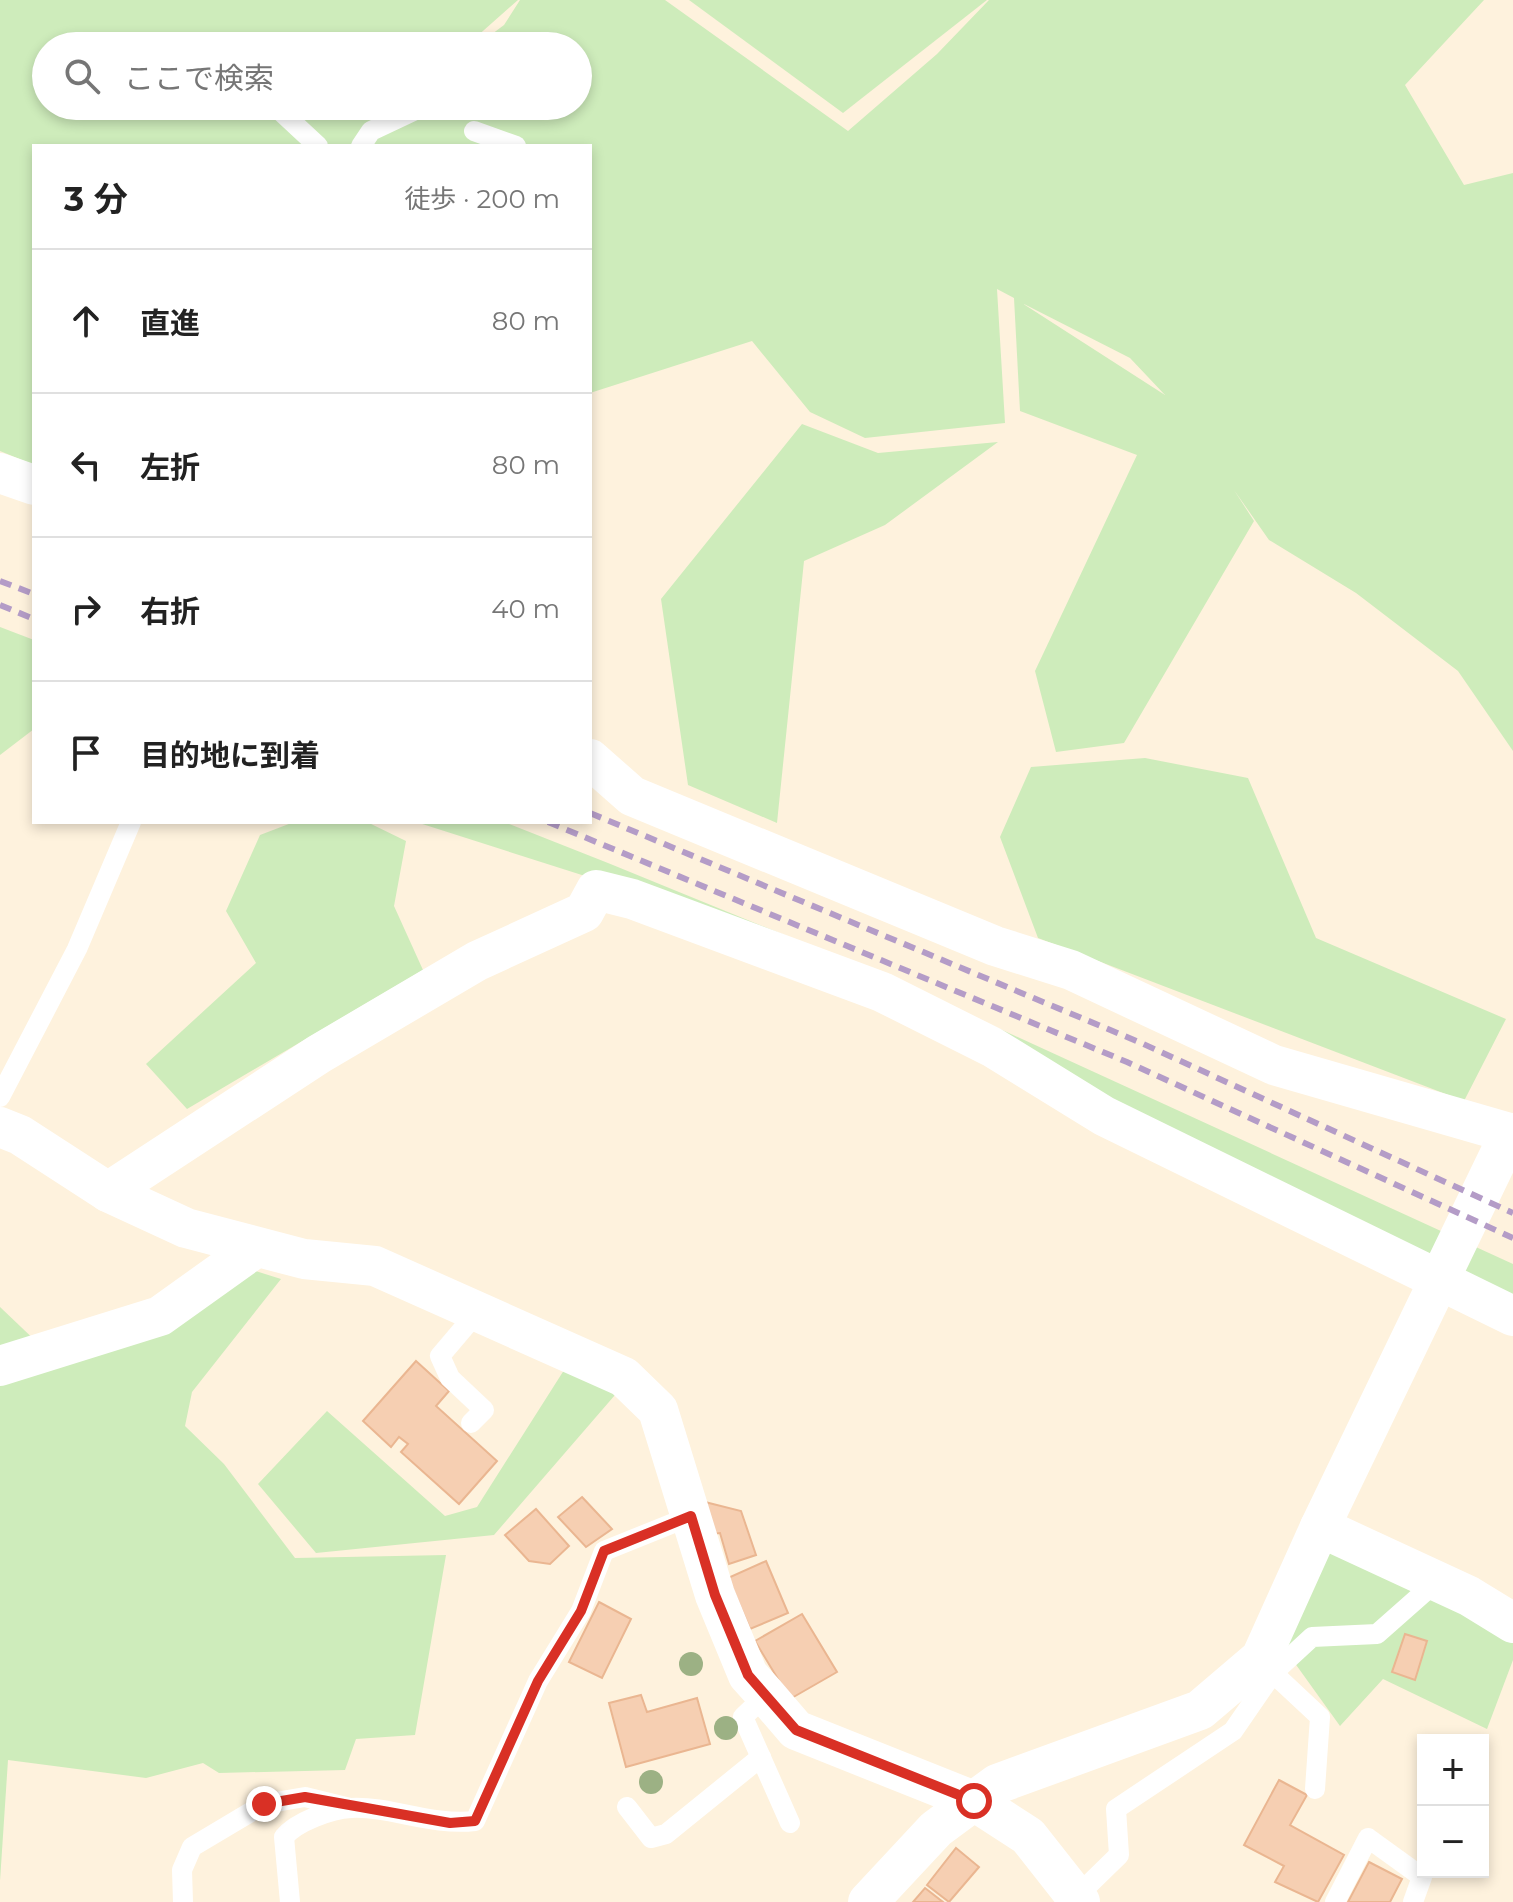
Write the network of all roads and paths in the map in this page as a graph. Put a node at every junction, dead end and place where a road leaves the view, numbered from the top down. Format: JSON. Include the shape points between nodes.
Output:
{"nodes":[{"id":1,"x":290,"y":120,"type":"edge"},
{"id":2,"x":394,"y":120,"type":"edge"},
{"id":3,"x":474,"y":131,"type":"dead end"},
{"id":4,"x":316,"y":144,"type":"edge"},
{"id":5,"x":362,"y":144,"type":"edge"},
{"id":6,"x":510,"y":144,"type":"edge"},
{"id":7,"x":0,"y":473,"type":"edge"},
{"id":8,"x":32,"y":484,"type":"edge"},
{"id":9,"x":592,"y":761,"type":"edge"},
{"id":10,"x":130,"y":824,"type":"edge"},
{"id":11,"x":0,"y":1097,"type":"edge"},
{"id":12,"x":0,"y":1127,"type":"edge"},
{"id":13,"x":1512,"y":1133,"type":"edge"},
{"id":14,"x":108,"y":1192,"type":"junction"},
{"id":15,"x":255,"y":1248,"type":"junction"},
{"id":16,"x":1440,"y":1279,"type":"junction"},
{"id":17,"x":479,"y":1310,"type":"junction"},
{"id":18,"x":1513,"y":1316,"type":"edge"},
{"id":19,"x":0,"y":1366,"type":"edge"},
{"id":20,"x":471,"y":1423,"type":"dead end"},
{"id":21,"x":691,"y":1516,"type":"junction"},
{"id":22,"x":1320,"y":1527,"type":"junction"},
{"id":23,"x":1437,"y":1581,"type":"junction"},
{"id":24,"x":1513,"y":1623,"type":"edge"},
{"id":25,"x":1267,"y":1666,"type":"junction"},
{"id":26,"x":766,"y":1695,"type":"junction"},
{"id":27,"x":761,"y":1757,"type":"junction"},
{"id":28,"x":1315,"y":1789,"type":"dead end"},
{"id":29,"x":974,"y":1801,"type":"junction"},
{"id":30,"x":627,"y":1807,"type":"dead end"},
{"id":31,"x":350,"y":1808,"type":"junction"},
{"id":32,"x":790,"y":1823,"type":"dead end"},
{"id":33,"x":1078,"y":1899,"type":"edge"},
{"id":34,"x":183,"y":1902,"type":"edge"},
{"id":35,"x":290,"y":1902,"type":"edge"},
{"id":36,"x":868,"y":1902,"type":"edge"},
{"id":37,"x":1335,"y":1902,"type":"edge"},
{"id":38,"x":1413,"y":1902,"type":"edge"}],
"edges":[{"from":1,"to":4,"type":"lane"},
{"from":2,"to":5,"type":"lane","via":[[371,131]]},
{"from":3,"to":6,"type":"lane"},
{"from":7,"to":8,"type":"street"},
{"from":9,"to":13,"type":"street","via":[[632,796],[995,946],[1071,970],[1274,1065]]},
{"from":10,"to":11,"type":"lane","via":[[77,949]]},
{"from":12,"to":14,"type":"street"},
{"from":13,"to":16,"type":"street"},
{"from":14,"to":15,"type":"street","via":[[186,1228]]},
{"from":14,"to":16,"type":"street","via":[[319,1054],[477,961],[584,912],[596,890],[882,992],[992,1047],[1104,1116]]},
{"from":15,"to":17,"type":"street","via":[[375,1266]]},
{"from":15,"to":19,"type":"street","via":[[160,1316]]},
{"from":16,"to":18,"type":"street"},
{"from":16,"to":22,"type":"street"},
{"from":17,"to":20,"type":"lane","via":[[440,1356],[450,1378],[484,1410]]},
{"from":17,"to":21,"type":"street","via":[[602,1366],[642,1392],[658,1410]]},
{"from":21,"to":26,"type":"street","via":[[715,1595],[748,1675]]},
{"from":21,"to":31,"type":"lane","via":[[604,1551],[581,1611],[538,1681],[475,1821],[450,1823]]},
{"from":22,"to":23,"type":"street"},
{"from":22,"to":25,"type":"street"},
{"from":23,"to":24,"type":"street"},
{"from":23,"to":25,"type":"lane","via":[[1377,1634],[1312,1637]]},
{"from":25,"to":28,"type":"lane","via":[[1320,1717]]},
{"from":25,"to":29,"type":"street","via":[[1200,1710],[997,1784]]},
{"from":25,"to":33,"type":"lane","via":[[1233,1731],[1116,1809],[1119,1855]]},
{"from":26,"to":27,"type":"lane","via":[[743,1717]]},
{"from":26,"to":29,"type":"street","via":[[796,1730]]},
{"from":27,"to":30,"type":"lane","via":[[666,1834],[651,1838]]},
{"from":27,"to":32,"type":"lane"},
{"from":29,"to":33,"type":"street","via":[[1028,1836]]},
{"from":29,"to":36,"type":"street","via":[[936,1829]]},
{"from":31,"to":34,"type":"lane","via":[[305,1797],[264,1804],[192,1847],[182,1870]]},
{"from":31,"to":35,"type":"lane","via":[[293,1827],[284,1837]]},
{"from":37,"to":38,"type":"lane","via":[[1368,1838],[1422,1877]]}]}
